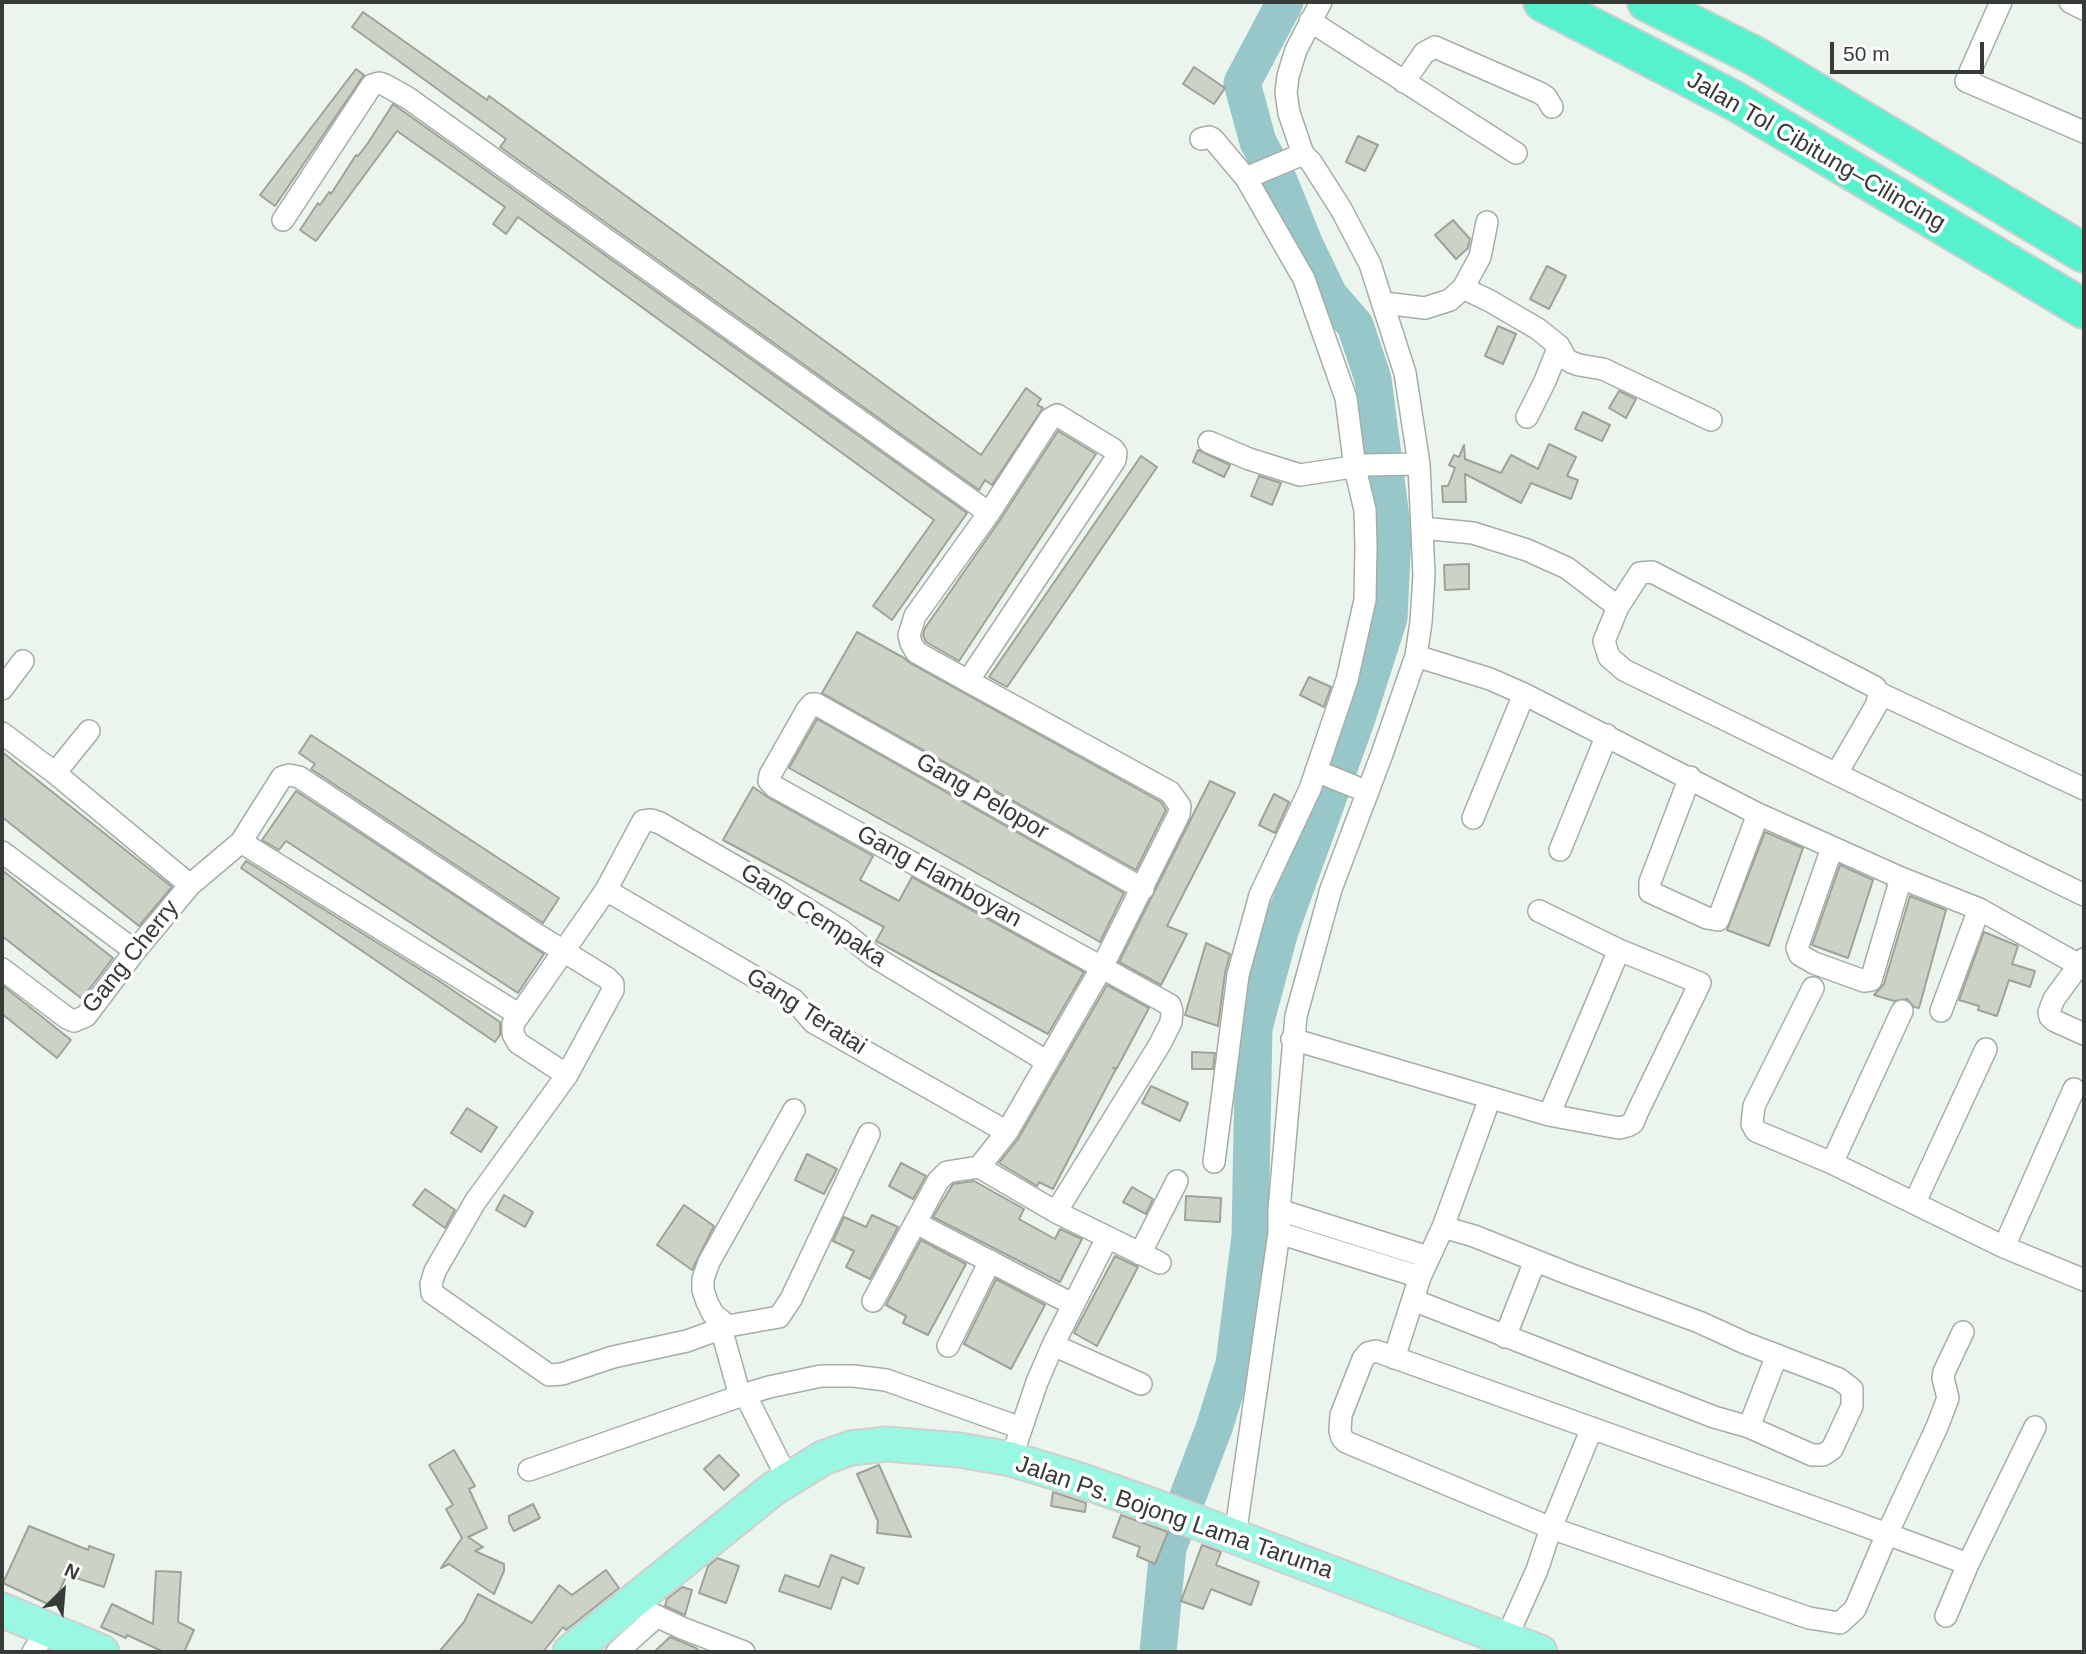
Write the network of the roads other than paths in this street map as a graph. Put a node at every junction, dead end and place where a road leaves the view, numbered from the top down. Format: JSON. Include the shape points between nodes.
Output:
{"nodes":[{"id":1,"x":1321,"y":2,"type":"edge"},
{"id":2,"x":1543,"y":2,"type":"edge"},
{"id":3,"x":1647,"y":2,"type":"edge"},
{"id":4,"x":2001,"y":2,"type":"edge"},
{"id":5,"x":2070,"y":2,"type":"edge"},
{"id":6,"x":2084,"y":9,"type":"edge"},
{"id":7,"x":1310,"y":21,"type":"junction"},
{"id":8,"x":1404,"y":82,"type":"junction"},
{"id":9,"x":1552,"y":107,"type":"dead end"},
{"id":10,"x":2084,"y":131,"type":"edge"},
{"id":11,"x":1200,"y":139,"type":"dead end"},
{"id":12,"x":1516,"y":153,"type":"dead end"},
{"id":13,"x":1295,"y":158,"type":"junction"},
{"id":14,"x":1250,"y":176,"type":"junction"},
{"id":15,"x":284,"y":220,"type":"dead end"},
{"id":16,"x":1487,"y":222,"type":"dead end"},
{"id":17,"x":2084,"y":253,"type":"edge"},
{"id":18,"x":1463,"y":288,"type":"junction"},
{"id":19,"x":1384,"y":303,"type":"junction"},
{"id":20,"x":2084,"y":309,"type":"edge"},
{"id":21,"x":1559,"y":346,"type":"junction"},
{"id":22,"x":1527,"y":417,"type":"dead end"},
{"id":23,"x":1711,"y":421,"type":"dead end"},
{"id":24,"x":1209,"y":442,"type":"dead end"},
{"id":25,"x":1410,"y":464,"type":"junction"},
{"id":26,"x":1360,"y":466,"type":"junction"},
{"id":27,"x":989,"y":513,"type":"junction"},
{"id":28,"x":1422,"y":528,"type":"junction"},
{"id":29,"x":1618,"y":607,"type":"junction"},
{"id":30,"x":1416,"y":656,"type":"junction"},
{"id":31,"x":23,"y":661,"type":"dead end"},
{"id":32,"x":968,"y":681,"type":"junction"},
{"id":33,"x":2,"y":689,"type":"edge"},
{"id":34,"x":1879,"y":693,"type":"junction"},
{"id":35,"x":1524,"y":694,"type":"junction"},
{"id":36,"x":89,"y":731,"type":"dead end"},
{"id":37,"x":2,"y":733,"type":"edge"},
{"id":38,"x":1607,"y":735,"type":"junction"},
{"id":39,"x":1320,"y":772,"type":"junction"},
{"id":40,"x":55,"y":773,"type":"junction"},
{"id":41,"x":1837,"y":773,"type":"junction"},
{"id":42,"x":1690,"y":777,"type":"junction"},
{"id":43,"x":775,"y":787,"type":"joint"},
{"id":44,"x":1360,"y":789,"type":"junction"},
{"id":45,"x":2084,"y":789,"type":"edge"},
{"id":46,"x":1758,"y":814,"type":"junction"},
{"id":47,"x":1473,"y":818,"type":"dead end"},
{"id":48,"x":241,"y":842,"type":"junction"},
{"id":49,"x":1832,"y":848,"type":"junction"},
{"id":50,"x":1560,"y":850,"type":"dead end"},
{"id":51,"x":2,"y":852,"type":"edge"},
{"id":52,"x":1901,"y":878,"type":"junction"},
{"id":53,"x":190,"y":885,"type":"junction"},
{"id":54,"x":1143,"y":888,"type":"junction"},
{"id":55,"x":606,"y":890,"type":"junction"},
{"id":56,"x":2084,"y":895,"type":"edge"},
{"id":57,"x":1979,"y":909,"type":"junction"},
{"id":58,"x":1539,"y":911,"type":"dead end"},
{"id":59,"x":1619,"y":950,"type":"junction"},
{"id":60,"x":135,"y":951,"type":"junction"},
{"id":61,"x":565,"y":951,"type":"junction"},
{"id":62,"x":2081,"y":962,"type":"edge"},
{"id":63,"x":1102,"y":967,"type":"junction"},
{"id":64,"x":2,"y":968,"type":"edge"},
{"id":65,"x":1813,"y":988,"type":"dead end"},
{"id":66,"x":1902,"y":1011,"type":"dead end"},
{"id":67,"x":1941,"y":1011,"type":"dead end"},
{"id":68,"x":518,"y":1014,"type":"junction"},
{"id":69,"x":2084,"y":1034,"type":"edge"},
{"id":70,"x":1292,"y":1039,"type":"junction"},
{"id":71,"x":1986,"y":1049,"type":"dead end"},
{"id":72,"x":1046,"y":1061,"type":"junction"},
{"id":73,"x":567,"y":1075,"type":"junction"},
{"id":74,"x":2074,"y":1089,"type":"dead end"},
{"id":75,"x":1490,"y":1098,"type":"junction"},
{"id":76,"x":794,"y":1110,"type":"dead end"},
{"id":77,"x":1549,"y":1115,"type":"junction"},
{"id":78,"x":1007,"y":1132,"type":"junction"},
{"id":79,"x":869,"y":1134,"type":"dead end"},
{"id":80,"x":1214,"y":1162,"type":"dead end"},
{"id":81,"x":1832,"y":1163,"type":"junction"},
{"id":82,"x":979,"y":1167,"type":"junction"},
{"id":83,"x":1177,"y":1181,"type":"dead end"},
{"id":84,"x":1916,"y":1202,"type":"junction"},
{"id":85,"x":1279,"y":1210,"type":"junction"},
{"id":86,"x":1056,"y":1212,"type":"junction"},
{"id":87,"x":916,"y":1223,"type":"junction"},
{"id":88,"x":1443,"y":1227,"type":"junction"},
{"id":89,"x":1279,"y":1233,"type":"junction"},
{"id":90,"x":1107,"y":1238,"type":"junction"},
{"id":91,"x":2004,"y":1247,"type":"junction"},
{"id":92,"x":1140,"y":1254,"type":"junction"},
{"id":93,"x":990,"y":1261,"type":"junction"},
{"id":94,"x":1535,"y":1261,"type":"junction"},
{"id":95,"x":1160,"y":1263,"type":"dead end"},
{"id":96,"x":1424,"y":1267,"type":"junction"},
{"id":97,"x":2083,"y":1277,"type":"edge"},
{"id":98,"x":1413,"y":1300,"type":"junction"},
{"id":99,"x":873,"y":1301,"type":"dead end"},
{"id":100,"x":1072,"y":1304,"type":"junction"},
{"id":101,"x":724,"y":1327,"type":"junction"},
{"id":102,"x":1963,"y":1332,"type":"dead end"},
{"id":103,"x":1505,"y":1337,"type":"junction"},
{"id":104,"x":1053,"y":1345,"type":"junction"},
{"id":105,"x":948,"y":1346,"type":"dead end"},
{"id":106,"x":1777,"y":1355,"type":"junction"},
{"id":107,"x":1394,"y":1358,"type":"junction"},
{"id":108,"x":1141,"y":1384,"type":"dead end"},
{"id":109,"x":742,"y":1395,"type":"junction"},
{"id":110,"x":1749,"y":1427,"type":"junction"},
{"id":111,"x":2035,"y":1427,"type":"dead end"},
{"id":112,"x":1021,"y":1428,"type":"junction"},
{"id":113,"x":1592,"y":1428,"type":"junction"},
{"id":114,"x":1011,"y":1459,"type":"junction"},
{"id":115,"x":529,"y":1470,"type":"dead end"},
{"id":116,"x":788,"y":1480,"type":"junction"},
{"id":117,"x":1551,"y":1528,"type":"junction"},
{"id":118,"x":1227,"y":1534,"type":"junction"},
{"id":119,"x":1887,"y":1534,"type":"junction"},
{"id":120,"x":1968,"y":1564,"type":"junction"},
{"id":121,"x":2,"y":1610,"type":"edge"},
{"id":122,"x":643,"y":1610,"type":"junction"},
{"id":123,"x":1946,"y":1616,"type":"dead end"},
{"id":124,"x":1506,"y":1639,"type":"junction"},
{"id":125,"x":40,"y":1641,"type":"edge"},
{"id":126,"x":102,"y":1652,"type":"edge"},
{"id":127,"x":570,"y":1652,"type":"edge"},
{"id":128,"x":617,"y":1652,"type":"edge"},
{"id":129,"x":744,"y":1652,"type":"edge"},
{"id":130,"x":1540,"y":1652,"type":"edge"}],
"edges":[{"from":1,"to":7,"type":"street"},
{"from":2,"to":20,"type":"highway","name":"Jalan Tol Cibitung–Cilincing","via":[[1735,102]]},
{"from":3,"to":17,"type":"highway","name":"Jalan Tol Cibitung–Cilincing","via":[[1755,56]]},
{"from":4,"to":10,"type":"street","via":[[1966,81]]},
{"from":5,"to":6,"type":"street"},
{"from":7,"to":8,"type":"street"},
{"from":7,"to":13,"type":"street","via":[[1296,50],[1286,93]]},
{"from":8,"to":9,"type":"street","via":[[1423,53],[1435,47],[1546,96]]},
{"from":8,"to":12,"type":"street"},
{"from":11,"to":14,"type":"street","via":[[1213,139]]},
{"from":13,"to":14,"type":"street"},
{"from":13,"to":19,"type":"street","via":[[1311,162],[1341,209]]},
{"from":14,"to":26,"type":"street","via":[[1304,279],[1346,398]]},
{"from":15,"to":27,"type":"street","via":[[372,85],[385,85]]},
{"from":16,"to":18,"type":"street","via":[[1480,257]]},
{"from":18,"to":19,"type":"street","via":[[1436,306]]},
{"from":18,"to":21,"type":"street","via":[[1490,300]]},
{"from":19,"to":25,"type":"street","via":[[1405,373]]},
{"from":21,"to":22,"type":"street"},
{"from":21,"to":23,"type":"street","via":[[1571,362],[1603,369]]},
{"from":24,"to":26,"type":"street","via":[[1300,475]]},
{"from":25,"to":26,"type":"street"},
{"from":25,"to":28,"type":"street"},
{"from":26,"to":39,"type":"street","via":[[1365,600]]},
{"from":27,"to":32,"type":"street","via":[[910,625],[916,652]]},
{"from":27,"to":32,"type":"street","via":[[1056,415],[1116,453]]},
{"from":28,"to":29,"type":"street","via":[[1473,533],[1527,550],[1567,568]]},
{"from":28,"to":30,"type":"street","via":[[1424,575]]},
{"from":29,"to":34,"type":"street","via":[[1640,573],[1652,572]]},
{"from":29,"to":41,"type":"street","via":[[1604,641],[1609,657],[1623,670]]},
{"from":30,"to":35,"type":"street"},
{"from":30,"to":44,"type":"street"},
{"from":31,"to":33,"type":"street"},
{"from":32,"to":54,"type":"street","via":[[1170,792],[1180,814]]},
{"from":34,"to":41,"type":"street"},
{"from":34,"to":45,"type":"street"},
{"from":35,"to":38,"type":"street"},
{"from":35,"to":47,"type":"street"},
{"from":36,"to":40,"type":"street"},
{"from":37,"to":40,"type":"street"},
{"from":38,"to":42,"type":"street"},
{"from":38,"to":50,"type":"street"},
{"from":39,"to":44,"type":"street"},
{"from":39,"to":80,"type":"street","via":[[1260,895],[1238,975]]},
{"from":40,"to":53,"type":"street"},
{"from":41,"to":56,"type":"street"},
{"from":42,"to":46,"type":"street"},
{"from":42,"to":46,"type":"street","via":[[1650,892],[1718,920]]},
{"from":43,"to":54,"type":"street","name":"Gang Pelopor","via":[[770,775],[810,706],[820,706]]},
{"from":43,"to":63,"type":"street","name":"Gang Flamboyan"},
{"from":44,"to":70,"type":"street"},
{"from":46,"to":49,"type":"street"},
{"from":48,"to":53,"type":"street","name":"Gang Cherry"},
{"from":48,"to":61,"type":"street","name":"Gang Cherry","via":[[282,777],[299,777]]},
{"from":48,"to":68,"type":"street"},
{"from":49,"to":52,"type":"street"},
{"from":49,"to":52,"type":"street","via":[[1797,948],[1800,956],[1871,980]]},
{"from":51,"to":60,"type":"street"},
{"from":52,"to":57,"type":"street"},
{"from":53,"to":60,"type":"street","name":"Gang Cherry"},
{"from":54,"to":63,"type":"street"},
{"from":55,"to":61,"type":"street"},
{"from":55,"to":72,"type":"street","name":"Gang Cempaka","via":[[643,821],[660,822]]},
{"from":55,"to":78,"type":"street","name":"Gang Teratai","via":[[794,1000],[813,1022]]},
{"from":57,"to":62,"type":"street"},
{"from":57,"to":67,"type":"street"},
{"from":58,"to":59,"type":"street"},
{"from":59,"to":77,"type":"street"},
{"from":59,"to":77,"type":"street","via":[[1700,985],[1633,1123],[1619,1128]]},
{"from":60,"to":64,"type":"street","name":"Gang Cherry","via":[[86,1016],[74,1021]]},
{"from":61,"to":68,"type":"street"},
{"from":61,"to":73,"type":"street","via":[[613,984]]},
{"from":62,"to":69,"type":"street","via":[[2049,1012],[2055,1021]]},
{"from":63,"to":72,"type":"street"},
{"from":63,"to":86,"type":"street","name":"Gang Flamboyan","via":[[1170,1005],[1171,1022]]},
{"from":65,"to":81,"type":"street","via":[[1754,1106],[1752,1124],[1756,1131]]},
{"from":66,"to":81,"type":"street"},
{"from":68,"to":73,"type":"street","via":[[513,1034],[519,1043]]},
{"from":70,"to":75,"type":"street"},
{"from":70,"to":85,"type":"street"},
{"from":71,"to":84,"type":"street"},
{"from":72,"to":78,"type":"street"},
{"from":73,"to":101,"type":"street","via":[[475,1202],[435,1271],[432,1293],[553,1375]]},
{"from":74,"to":91,"type":"street"},
{"from":75,"to":77,"type":"street"},
{"from":75,"to":88,"type":"street"},
{"from":76,"to":101,"type":"street","via":[[703,1279],[707,1302]]},
{"from":78,"to":82,"type":"street"},
{"from":79,"to":101,"type":"street","via":[[786,1308],[779,1317]]},
{"from":81,"to":84,"type":"street"},
{"from":82,"to":86,"type":"street"},
{"from":82,"to":87,"type":"street","via":[[947,1172]]},
{"from":83,"to":92,"type":"street"},
{"from":84,"to":91,"type":"street"},
{"from":85,"to":89,"type":"street"},
{"from":85,"to":96,"type":"street"},
{"from":86,"to":90,"type":"street"},
{"from":87,"to":93,"type":"street"},
{"from":87,"to":99,"type":"street"},
{"from":88,"to":94,"type":"street"},
{"from":88,"to":96,"type":"street"},
{"from":89,"to":96,"type":"street"},
{"from":89,"to":118,"type":"street"},
{"from":90,"to":92,"type":"street"},
{"from":90,"to":100,"type":"street"},
{"from":91,"to":97,"type":"street"},
{"from":92,"to":95,"type":"street"},
{"from":93,"to":100,"type":"street"},
{"from":93,"to":105,"type":"street"},
{"from":94,"to":103,"type":"street"},
{"from":94,"to":106,"type":"street"},
{"from":96,"to":98,"type":"street"},
{"from":98,"to":103,"type":"street"},
{"from":98,"to":107,"type":"street"},
{"from":100,"to":104,"type":"street"},
{"from":101,"to":109,"type":"street"},
{"from":102,"to":119,"type":"street","via":[[1944,1372],[1948,1398]]},
{"from":103,"to":110,"type":"street"},
{"from":104,"to":108,"type":"street"},
{"from":104,"to":112,"type":"street"},
{"from":106,"to":110,"type":"street"},
{"from":106,"to":110,"type":"street","via":[[1847,1384],[1852,1389],[1852,1406],[1832,1449],[1823,1455],[1812,1455]]},
{"from":107,"to":113,"type":"street"},
{"from":107,"to":117,"type":"street","via":[[1376,1351],[1363,1359],[1341,1415],[1342,1438]]},
{"from":109,"to":112,"type":"street","via":[[821,1376],[853,1376],[886,1380]]},
{"from":109,"to":115,"type":"street"},
{"from":109,"to":116,"type":"street"},
{"from":111,"to":120,"type":"street"},
{"from":112,"to":114,"type":"street"},
{"from":113,"to":117,"type":"street"},
{"from":113,"to":119,"type":"street"},
{"from":114,"to":116,"type":"main road","name":"Jalan Ps. Bojong Lama Taruma","via":[[887,1444],[851,1448],[823,1458]]},
{"from":114,"to":118,"type":"main road","name":"Jalan Ps. Bojong Lama Taruma"},
{"from":116,"to":122,"type":"main road","name":"Jalan Ps. Bojong Lama Taruma","via":[[726,1525]]},
{"from":117,"to":119,"type":"street","via":[[1831,1623],[1846,1619],[1855,1609]]},
{"from":117,"to":124,"type":"street"},
{"from":118,"to":124,"type":"main road","name":"Jalan Ps. Bojong Lama Taruma"},
{"from":119,"to":120,"type":"street"},
{"from":120,"to":123,"type":"street"},
{"from":121,"to":125,"type":"main road"},
{"from":122,"to":127,"type":"main road","name":"Jalan Ps. Bojong Lama Taruma"},
{"from":122,"to":128,"type":"street"},
{"from":122,"to":129,"type":"street"},
{"from":124,"to":130,"type":"main road","name":"Jalan Ps. Bojong Lama Taruma"},
{"from":125,"to":126,"type":"main road"}]}
